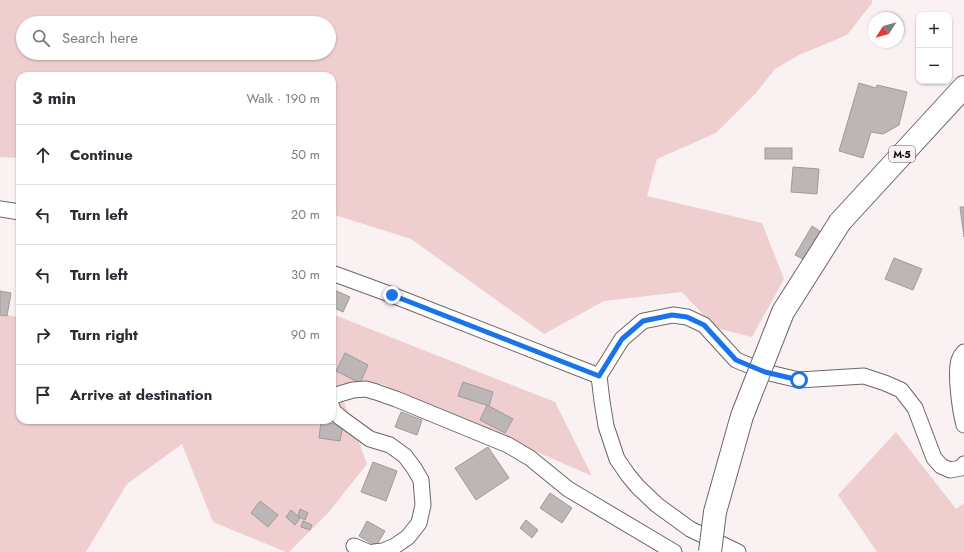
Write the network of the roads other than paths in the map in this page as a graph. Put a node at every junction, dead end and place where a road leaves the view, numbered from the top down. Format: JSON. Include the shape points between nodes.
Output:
{"nodes":[{"id":1,"x":964,"y":87,"type":"edge"},
{"id":2,"x":0,"y":209,"type":"edge"},
{"id":3,"x":16,"y":211,"type":"edge"},
{"id":4,"x":336,"y":274,"type":"edge"},
{"id":5,"x":964,"y":352,"type":"edge"},
{"id":6,"x":599,"y":376,"type":"junction"},
{"id":7,"x":336,"y":395,"type":"edge"},
{"id":8,"x":336,"y":414,"type":"edge"},
{"id":9,"x":964,"y":425,"type":"edge"},
{"id":10,"x":964,"y":464,"type":"edge"},
{"id":11,"x":354,"y":546,"type":"dead end"},
{"id":12,"x":368,"y":552,"type":"edge"},
{"id":13,"x":374,"y":552,"type":"edge"},
{"id":14,"x":674,"y":552,"type":"edge"},
{"id":15,"x":710,"y":552,"type":"edge"},
{"id":16,"x":738,"y":552,"type":"edge"}],
"edges":[{"from":1,"to":15,"type":"main road","number":"M-5","bridge":true,"via":[[840,222],[783,312],[742,416],[715,512]]},
{"from":2,"to":3,"type":"street"},
{"from":4,"to":6,"type":"street"},
{"from":5,"to":9,"type":"street","via":[[959,359],[957,376]]},
{"from":6,"to":10,"type":"street","via":[[622,339],[643,321],[672,315],[687,317],[704,325],[736,360],[765,372],[799,380],[864,376],[902,390],[916,408],[934,458],[941,466],[950,470],[961,468]]},
{"from":6,"to":16,"type":"street","via":[[606,426],[617,459],[628,475],[657,505],[690,529]]},
{"from":7,"to":14,"type":"street","via":[[366,389],[508,445],[530,458],[568,489]]},
{"from":8,"to":13,"type":"street","via":[[370,439],[390,445],[405,456],[421,480],[423,505],[419,523],[408,537],[395,546]]},
{"from":11,"to":12,"type":"street"}]}
